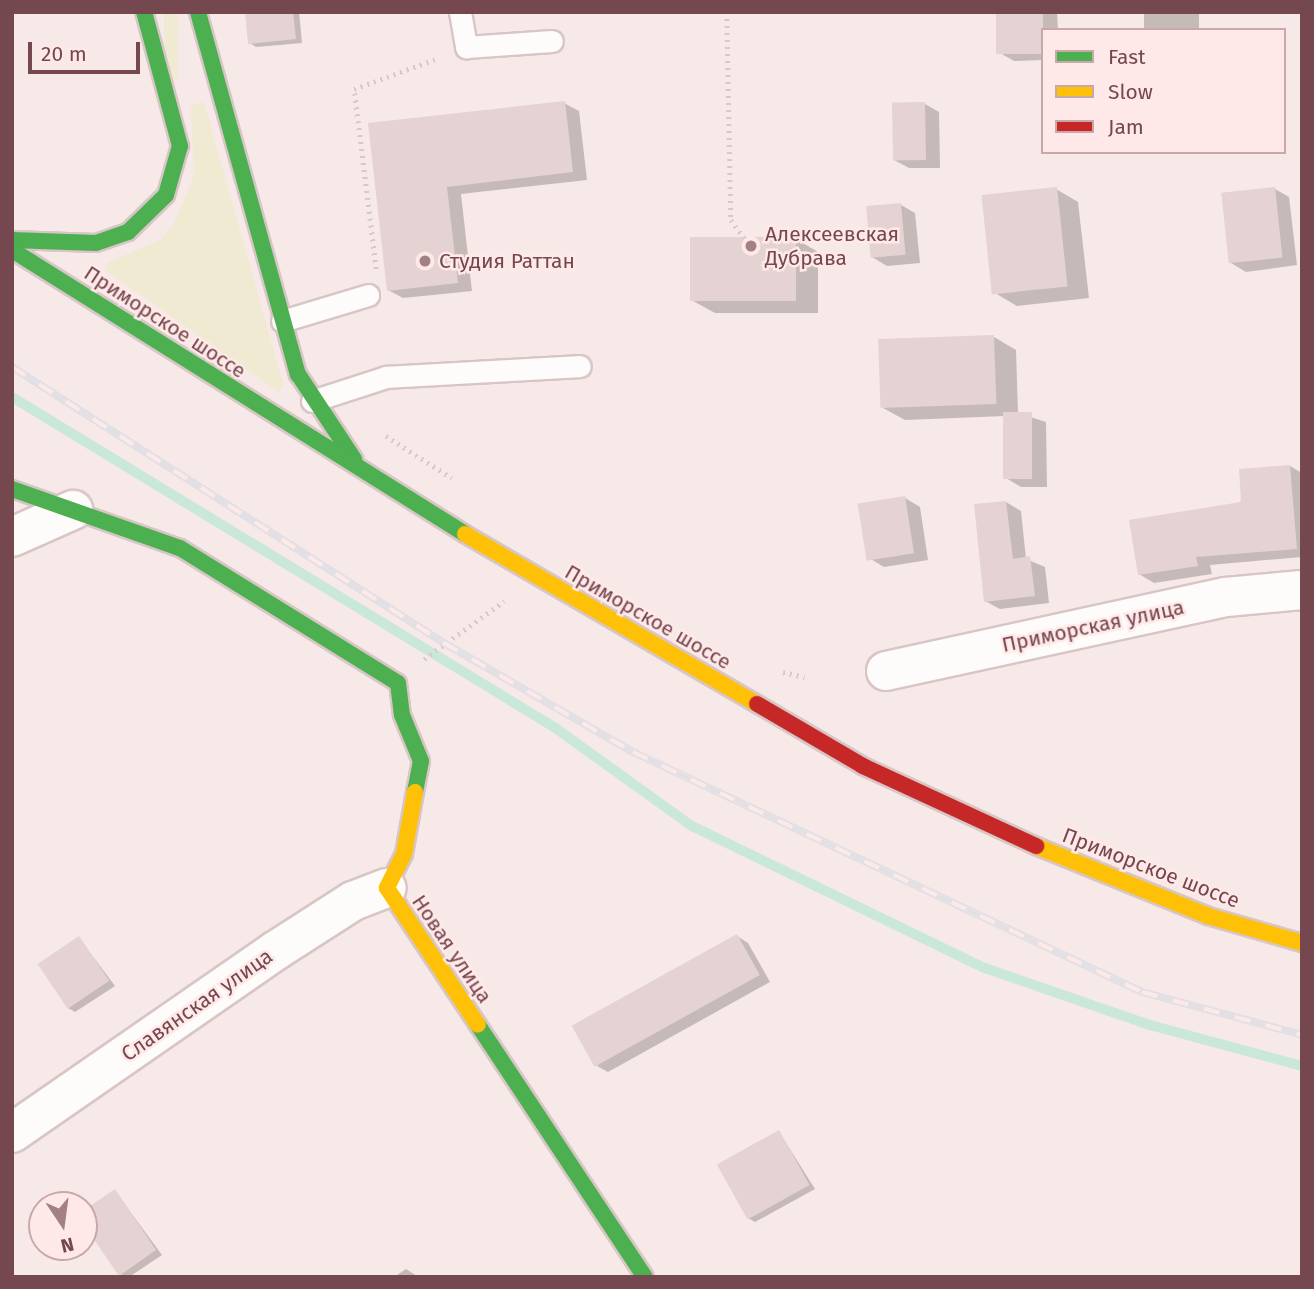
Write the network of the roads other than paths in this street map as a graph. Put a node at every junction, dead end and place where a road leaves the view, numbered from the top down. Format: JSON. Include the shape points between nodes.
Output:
{"nodes":[{"id":1,"x":144,"y":12,"type":"edge"},
{"id":2,"x":198,"y":12,"type":"edge"},
{"id":3,"x":460,"y":12,"type":"edge"},
{"id":4,"x":552,"y":41,"type":"dead end"},
{"id":5,"x":12,"y":240,"type":"edge"},
{"id":6,"x":12,"y":250,"type":"edge"},
{"id":7,"x":373,"y":287,"type":"road end"},
{"id":8,"x":282,"y":321,"type":"junction"},
{"id":9,"x":580,"y":366,"type":"dead end"},
{"id":10,"x":321,"y":397,"type":"junction"},
{"id":11,"x":366,"y":476,"type":"junction"},
{"id":12,"x":12,"y":489,"type":"edge"},
{"id":13,"x":73,"y":510,"type":"junction"},
{"id":14,"x":12,"y":537,"type":"edge"},
{"id":15,"x":1302,"y":590,"type":"edge"},
{"id":16,"x":886,"y":671,"type":"dead end"},
{"id":17,"x":387,"y":888,"type":"junction"},
{"id":18,"x":1302,"y":943,"type":"edge"},
{"id":19,"x":12,"y":1133,"type":"edge"},
{"id":20,"x":645,"y":1277,"type":"edge"}],
"edges":[{"from":1,"to":5,"type":"main road","via":[[180,146],[166,195],[128,232],[96,243]]},
{"from":2,"to":8,"type":"main road"},
{"from":3,"to":4,"type":"lane","via":[[466,47]]},
{"from":6,"to":11,"type":"main road","name":"Приморское шоссе"},
{"from":7,"to":8,"type":"lane"},
{"from":8,"to":10,"type":"main road"},
{"from":9,"to":10,"type":"lane","via":[[386,377]]},
{"from":10,"to":11,"type":"main road"},
{"from":11,"to":18,"type":"main road","name":"Приморское шоссе","via":[[863,766],[977,822],[1208,916]]},
{"from":12,"to":13,"type":"main road","name":"Новая улица"},
{"from":13,"to":14,"type":"street"},
{"from":13,"to":17,"type":"main road","name":"Новая улица","via":[[180,548],[398,683],[421,771],[404,854]]},
{"from":15,"to":16,"type":"street","name":"Приморская улица","via":[[1226,597]]},
{"from":17,"to":19,"type":"street","name":"Славянская улица","via":[[353,901],[275,951]]},
{"from":17,"to":20,"type":"main road","name":"Новая улица"}]}
